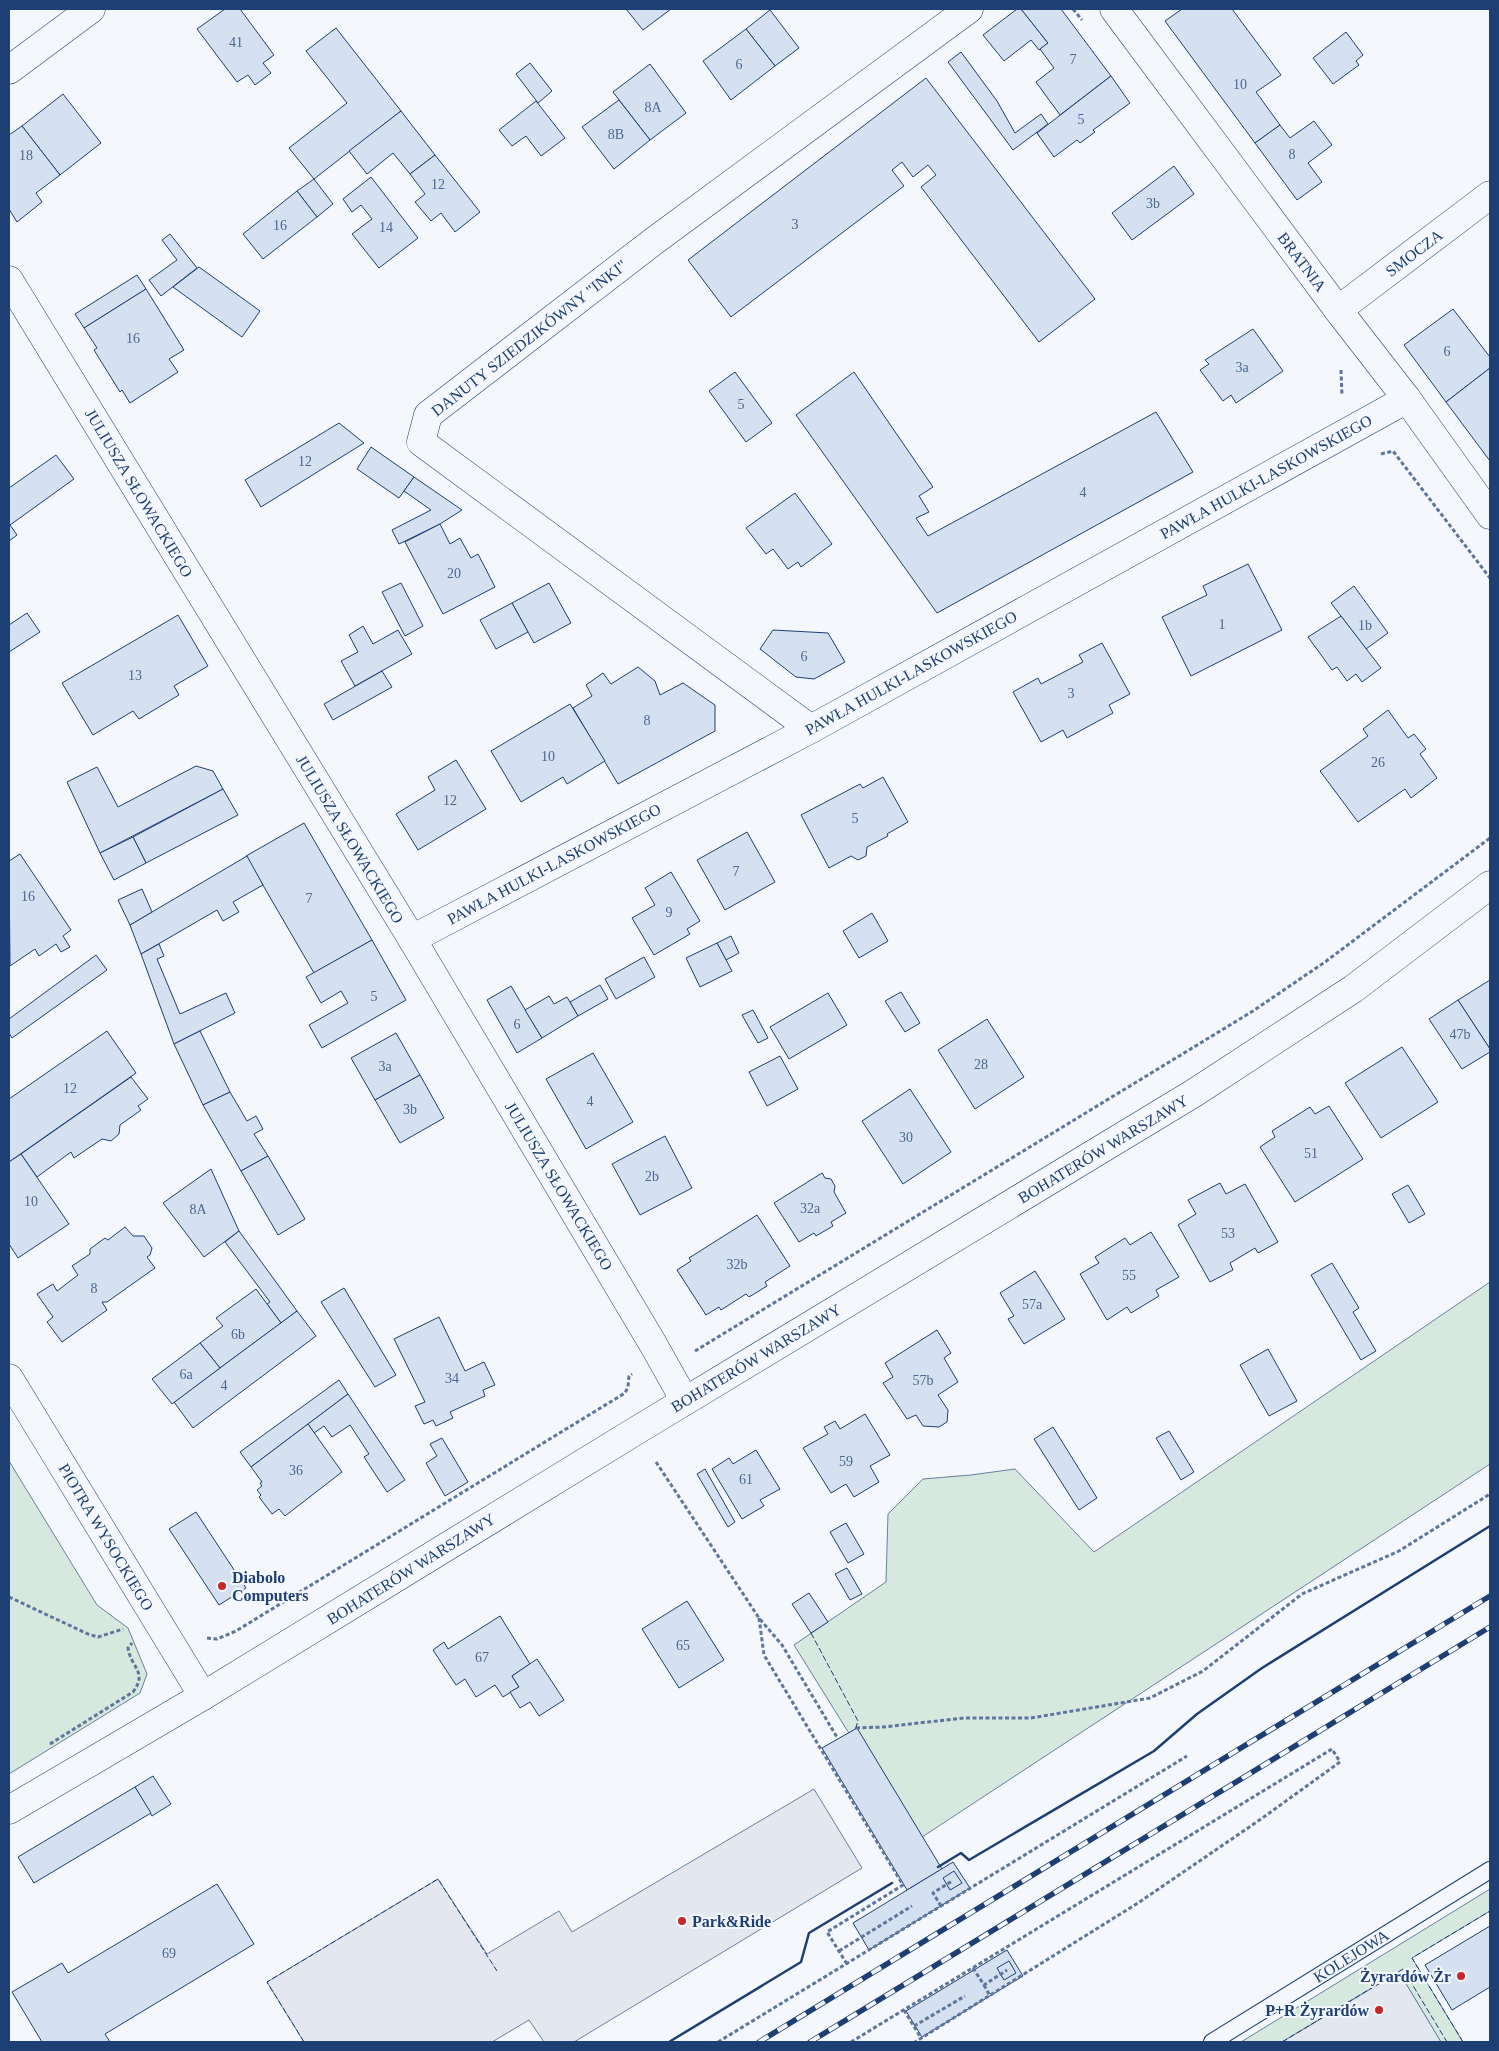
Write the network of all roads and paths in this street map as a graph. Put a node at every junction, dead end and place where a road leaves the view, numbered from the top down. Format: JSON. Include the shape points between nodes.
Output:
{"nodes":[{"id":1,"x":91,"y":9,"type":"edge"},
{"id":2,"x":969,"y":9,"type":"edge"},
{"id":3,"x":1073,"y":9,"type":"edge"},
{"id":4,"x":1114,"y":9,"type":"edge"},
{"id":5,"x":1085,"y":25,"type":"dead end"},
{"id":6,"x":9,"y":70,"type":"edge"},
{"id":7,"x":1490,"y":195,"type":"edge"},
{"id":8,"x":9,"y":280,"type":"edge"},
{"id":9,"x":1338,"y":310,"type":"junction"},
{"id":10,"x":1341,"y":368,"type":"dead end"},
{"id":11,"x":1407,"y":399,"type":"junction"},
{"id":12,"x":1347,"y":432,"type":"junction"},
{"id":13,"x":1490,"y":515,"type":"edge"},
{"id":14,"x":1490,"y":578,"type":"edge"},
{"id":15,"x":811,"y":728,"type":"junction"},
{"id":16,"x":1490,"y":838,"type":"edge"},
{"id":17,"x":1490,"y":885,"type":"edge"},
{"id":18,"x":412,"y":939,"type":"junction"},
{"id":19,"x":662,"y":1358,"type":"junction"},
{"id":20,"x":9,"y":1378,"type":"edge"},
{"id":21,"x":685,"y":1401,"type":"junction"},
{"id":22,"x":656,"y":1462,"type":"dead end"},
{"id":23,"x":1490,"y":1494,"type":"edge"},
{"id":24,"x":9,"y":1597,"type":"edge"},
{"id":25,"x":759,"y":1618,"type":"junction"},
{"id":26,"x":159,"y":1625,"type":"junction"},
{"id":27,"x":128,"y":1628,"type":"dead end"},
{"id":28,"x":202,"y":1637,"type":"dead end"},
{"id":29,"x":203,"y":1696,"type":"junction"},
{"id":30,"x":856,"y":1728,"type":"dead end"},
{"id":31,"x":838,"y":1739,"type":"dead end"},
{"id":32,"x":46,"y":1747,"type":"dead end"},
{"id":33,"x":1187,"y":1756,"type":"dead end"},
{"id":34,"x":9,"y":1810,"type":"edge"},
{"id":35,"x":1490,"y":1870,"type":"edge"},
{"id":36,"x":952,"y":1881,"type":"dead end"},
{"id":37,"x":912,"y":1906,"type":"dead end"},
{"id":38,"x":941,"y":1906,"type":"junction"},
{"id":39,"x":839,"y":1951,"type":"junction"},
{"id":40,"x":847,"y":1964,"type":"junction"},
{"id":41,"x":973,"y":1968,"type":"junction"},
{"id":42,"x":1007,"y":1970,"type":"dead end"},
{"id":43,"x":984,"y":1984,"type":"junction"},
{"id":44,"x":965,"y":1996,"type":"dead end"},
{"id":45,"x":990,"y":1996,"type":"junction"},
{"id":46,"x":904,"y":2010,"type":"junction"},
{"id":47,"x":914,"y":2026,"type":"junction"},
{"id":48,"x":921,"y":2038,"type":"junction"},
{"id":49,"x":718,"y":2042,"type":"edge"},
{"id":50,"x":852,"y":2042,"type":"edge"},
{"id":51,"x":915,"y":2042,"type":"edge"},
{"id":52,"x":1212,"y":2042,"type":"edge"}],
"edges":[{"from":1,"to":6,"type":"street"},
{"from":2,"to":15,"type":"street","name":"DANUTY SZIEDZIKÓWNY \"INKI\"","via":[[654,241],[428,415],[421,442]]},
{"from":3,"to":5,"type":"path"},
{"from":4,"to":9,"type":"street","name":"BRATNIA"},
{"from":7,"to":9,"type":"street","name":"SMOCZA"},
{"from":8,"to":18,"type":"street","name":"JULIUSZA SŁOWACKIEGO"},
{"from":9,"to":11,"type":"street","name":"BRATNIA"},
{"from":10,"to":12,"type":"path","via":[[1343,396],[1331,414]]},
{"from":11,"to":12,"type":"street","name":"PAWŁA HULKI-LASKOWSKIEGO"},
{"from":11,"to":13,"type":"street","name":"BRATNIA"},
{"from":12,"to":14,"type":"path","via":[[1365,456],[1393,451]]},
{"from":12,"to":15,"type":"street","name":"PAWŁA HULKI-LASKOWSKIEGO"},
{"from":15,"to":18,"type":"street","name":"PAWŁA HULKI-LASKOWSKIEGO"},
{"from":16,"to":19,"type":"path","via":[[1325,962],[1245,1015],[701,1349],[677,1350]]},
{"from":17,"to":21,"type":"street","name":"BOHATERÓW WARSZAWY","via":[[1353,989],[1194,1093]]},
{"from":18,"to":19,"type":"street","name":"JULIUSZA SŁOWACKIEGO"},
{"from":19,"to":21,"type":"street","name":"JULIUSZA SŁOWACKIEGO"},
{"from":19,"to":28,"type":"path","via":[[628,1376],[625,1393],[236,1631],[213,1640]]},
{"from":20,"to":26,"type":"street","name":"PIOTRA WYSOCKIEGO"},
{"from":21,"to":29,"type":"street","name":"BOHATERÓW WARSZAWY"},
{"from":22,"to":25,"type":"path"},
{"from":23,"to":30,"type":"path","via":[[1399,1551],[1302,1594],[1203,1671],[1150,1698],[1031,1718],[964,1718]]},
{"from":24,"to":27,"type":"path","via":[[98,1637]]},
{"from":25,"to":31,"type":"path","via":[[782,1645]]},
{"from":25,"to":39,"type":"path","via":[[764,1655],[903,1885],[828,1932]]},
{"from":26,"to":29,"type":"street","name":"PIOTRA WYSOCKIEGO"},
{"from":26,"to":32,"type":"path","via":[[128,1648],[140,1676],[140,1683],[133,1692]]},
{"from":29,"to":34,"type":"street","name":"BOHATERÓW WARSZAWY"},
{"from":33,"to":38,"type":"path"},
{"from":35,"to":52,"type":"lane","name":"KOLEJOWA"},
{"from":36,"to":38,"type":"path","via":[[933,1893]]},
{"from":37,"to":39,"type":"path"},
{"from":38,"to":40,"type":"path"},
{"from":39,"to":40,"type":"path"},
{"from":40,"to":49,"type":"path"},
{"from":41,"to":43,"type":"path"},
{"from":41,"to":45,"type":"path","via":[[1332,1749],[1340,1762],[1138,1903]]},
{"from":41,"to":46,"type":"path"},
{"from":42,"to":43,"type":"path"},
{"from":43,"to":45,"type":"path"},
{"from":44,"to":47,"type":"path"},
{"from":45,"to":48,"type":"path"},
{"from":46,"to":47,"type":"path"},
{"from":46,"to":50,"type":"path"},
{"from":47,"to":48,"type":"path"},
{"from":48,"to":51,"type":"path"}]}
